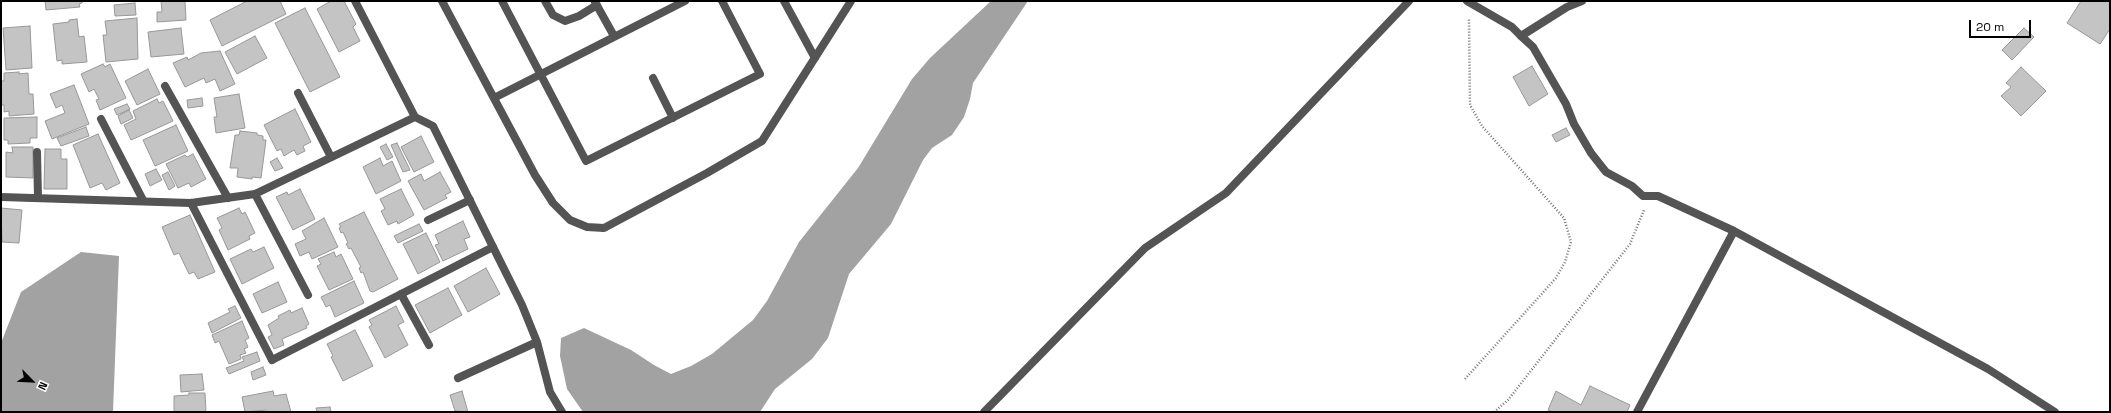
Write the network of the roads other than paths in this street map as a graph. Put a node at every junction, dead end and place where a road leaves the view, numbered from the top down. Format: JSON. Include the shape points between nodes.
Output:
{"nodes":[{"id":1,"x":355,"y":1,"type":"edge"},
{"id":2,"x":442,"y":1,"type":"edge"},
{"id":3,"x":502,"y":1,"type":"edge"},
{"id":4,"x":546,"y":1,"type":"edge"},
{"id":5,"x":685,"y":1,"type":"edge"},
{"id":6,"x":722,"y":1,"type":"edge"},
{"id":7,"x":784,"y":1,"type":"edge"},
{"id":8,"x":850,"y":1,"type":"edge"},
{"id":9,"x":1409,"y":1,"type":"edge"},
{"id":10,"x":1582,"y":1,"type":"edge"},
{"id":11,"x":1468,"y":2,"type":"edge"},
{"id":12,"x":596,"y":3,"type":"edge"},
{"id":13,"x":614,"y":36,"type":"junction"},
{"id":14,"x":1521,"y":36,"type":"junction"},
{"id":15,"x":815,"y":58,"type":"junction"},
{"id":16,"x":539,"y":75,"type":"junction"},
{"id":17,"x":653,"y":78,"type":"dead end"},
{"id":18,"x":165,"y":86,"type":"dead end"},
{"id":19,"x":298,"y":93,"type":"dead end"},
{"id":20,"x":494,"y":98,"type":"junction"},
{"id":21,"x":415,"y":117,"type":"junction"},
{"id":22,"x":673,"y":118,"type":"junction"},
{"id":23,"x":101,"y":119,"type":"dead end"},
{"id":24,"x":37,"y":152,"type":"dead end"},
{"id":25,"x":331,"y":157,"type":"junction"},
{"id":26,"x":255,"y":194,"type":"junction"},
{"id":27,"x":1,"y":197,"type":"edge"},
{"id":28,"x":38,"y":198,"type":"junction"},
{"id":29,"x":228,"y":198,"type":"junction"},
{"id":30,"x":143,"y":200,"type":"junction"},
{"id":31,"x":470,"y":200,"type":"junction"},
{"id":32,"x":191,"y":203,"type":"junction"},
{"id":33,"x":428,"y":220,"type":"dead end"},
{"id":34,"x":1734,"y":231,"type":"junction"},
{"id":35,"x":493,"y":247,"type":"junction"},
{"id":36,"x":401,"y":294,"type":"junction"},
{"id":37,"x":308,"y":295,"type":"dead end"},
{"id":38,"x":537,"y":342,"type":"junction"},
{"id":39,"x":429,"y":345,"type":"dead end"},
{"id":40,"x":458,"y":378,"type":"dead end"},
{"id":41,"x":562,"y":412,"type":"edge"},
{"id":42,"x":984,"y":412,"type":"edge"},
{"id":43,"x":1637,"y":412,"type":"edge"},
{"id":44,"x":2055,"y":412,"type":"edge"}],
"edges":[{"from":1,"to":21,"type":"street"},
{"from":2,"to":20,"type":"street"},
{"from":3,"to":16,"type":"street"},
{"from":4,"to":12,"type":"street","via":[[553,14],[565,21],[579,16]]},
{"from":5,"to":13,"type":"street"},
{"from":6,"to":22,"type":"street","via":[[760,74]]},
{"from":7,"to":15,"type":"street"},
{"from":8,"to":15,"type":"street"},
{"from":9,"to":42,"type":"street","via":[[1226,193],[1145,248]]},
{"from":10,"to":14,"type":"street","via":[[1567,7]]},
{"from":11,"to":14,"type":"street","via":[[1512,27]]},
{"from":12,"to":13,"type":"street"},
{"from":13,"to":16,"type":"street"},
{"from":14,"to":34,"type":"street","via":[[1533,47],[1563,97],[1574,124],[1606,172],[1632,186],[1644,196],[1658,196]]},
{"from":15,"to":20,"type":"street","via":[[762,141],[604,228],[587,227],[570,220],[553,203]]},
{"from":16,"to":20,"type":"street"},
{"from":16,"to":22,"type":"street","via":[[586,161]]},
{"from":17,"to":22,"type":"street"},
{"from":18,"to":29,"type":"street"},
{"from":19,"to":25,"type":"street"},
{"from":21,"to":25,"type":"street"},
{"from":21,"to":31,"type":"street","via":[[433,126]]},
{"from":23,"to":30,"type":"street"},
{"from":24,"to":28,"type":"street"},
{"from":25,"to":26,"type":"street"},
{"from":26,"to":29,"type":"street"},
{"from":26,"to":37,"type":"street"},
{"from":27,"to":28,"type":"street"},
{"from":28,"to":30,"type":"street"},
{"from":29,"to":32,"type":"street"},
{"from":30,"to":32,"type":"street"},
{"from":31,"to":33,"type":"street"},
{"from":31,"to":35,"type":"street"},
{"from":32,"to":36,"type":"street","via":[[272,360]]},
{"from":34,"to":43,"type":"street"},
{"from":34,"to":44,"type":"street","via":[[1988,369]]},
{"from":35,"to":36,"type":"street"},
{"from":35,"to":38,"type":"street"},
{"from":36,"to":39,"type":"street"},
{"from":38,"to":40,"type":"street"},
{"from":38,"to":41,"type":"street","via":[[550,392]]}]}
